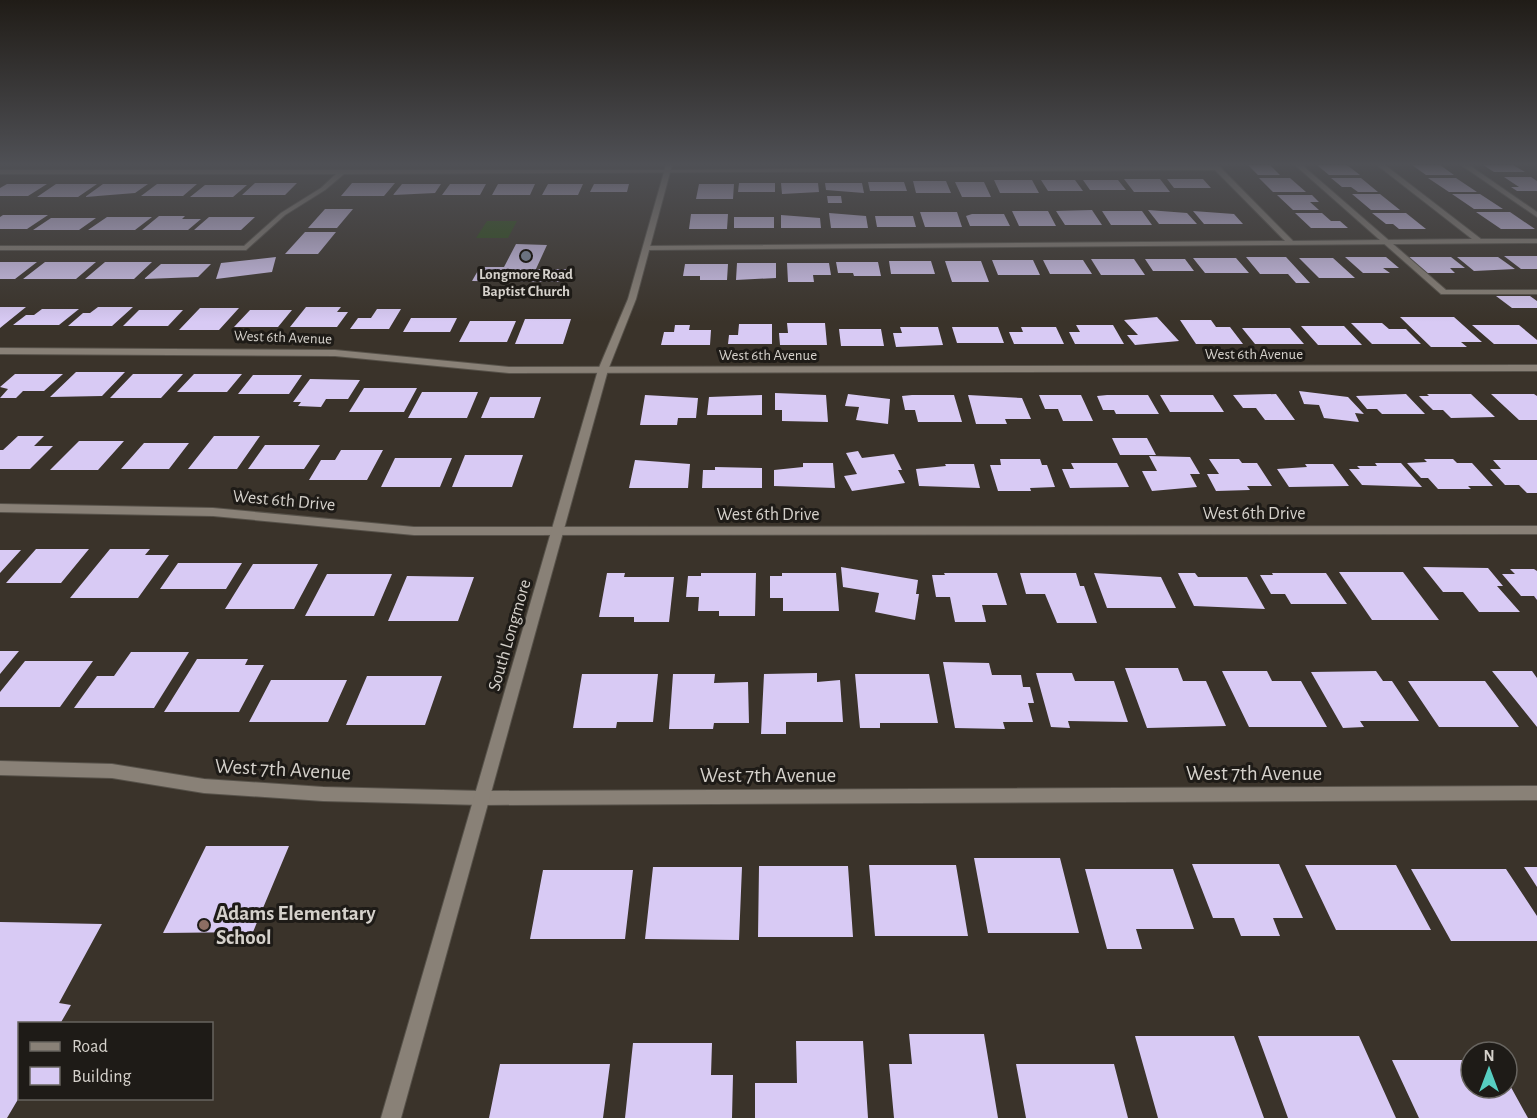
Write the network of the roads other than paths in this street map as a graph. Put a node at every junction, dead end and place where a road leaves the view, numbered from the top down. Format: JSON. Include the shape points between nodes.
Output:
{"nodes":[{"id":1,"x":280,"y":217,"type":"edge"},
{"id":2,"x":656,"y":217,"type":"edge"},
{"id":3,"x":1265,"y":217,"type":"edge"},
{"id":4,"x":1357,"y":217,"type":"edge"},
{"id":5,"x":1448,"y":217,"type":"edge"},
{"id":6,"x":1289,"y":241,"type":"junction"},
{"id":7,"x":1384,"y":241,"type":"junction"},
{"id":8,"x":1479,"y":241,"type":"junction"},
{"id":9,"x":1537,"y":241,"type":"edge"},
{"id":10,"x":0,"y":248,"type":"edge"},
{"id":11,"x":647,"y":248,"type":"junction"},
{"id":12,"x":1537,"y":292,"type":"edge"},
{"id":13,"x":0,"y":351,"type":"edge"},
{"id":14,"x":1537,"y":368,"type":"edge"},
{"id":15,"x":603,"y":370,"type":"junction"},
{"id":16,"x":0,"y":508,"type":"edge"},
{"id":17,"x":1537,"y":530,"type":"edge"},
{"id":18,"x":558,"y":532,"type":"junction"},
{"id":19,"x":0,"y":768,"type":"edge"},
{"id":20,"x":1537,"y":793,"type":"edge"},
{"id":21,"x":482,"y":798,"type":"junction"},
{"id":22,"x":391,"y":1118,"type":"edge"}],
"edges":[{"from":1,"to":10,"type":"street","via":[[246,248]]},
{"from":2,"to":11,"type":"street","name":"South Longmore"},
{"from":3,"to":6,"type":"street"},
{"from":4,"to":7,"type":"street"},
{"from":5,"to":8,"type":"street"},
{"from":6,"to":7,"type":"street"},
{"from":6,"to":11,"type":"street"},
{"from":7,"to":8,"type":"street"},
{"from":7,"to":12,"type":"street","via":[[1444,292]]},
{"from":8,"to":9,"type":"street"},
{"from":11,"to":15,"type":"street","name":"South Longmore","via":[[632,299]]},
{"from":13,"to":15,"type":"street","name":"West 6th Avenue","via":[[323,353],[509,370]]},
{"from":14,"to":15,"type":"street","name":"West 6th Avenue"},
{"from":15,"to":18,"type":"street","name":"South Longmore"},
{"from":16,"to":18,"type":"street","name":"West 6th Drive","via":[[213,512],[414,531]]},
{"from":17,"to":18,"type":"street","name":"West 6th Drive"},
{"from":18,"to":21,"type":"street","name":"South Longmore"},
{"from":19,"to":21,"type":"street","name":"West 7th Avenue","via":[[112,771],[204,786],[323,794]]},
{"from":20,"to":21,"type":"street","name":"West 7th Avenue"},
{"from":21,"to":22,"type":"street","name":"South Longmore"}]}
